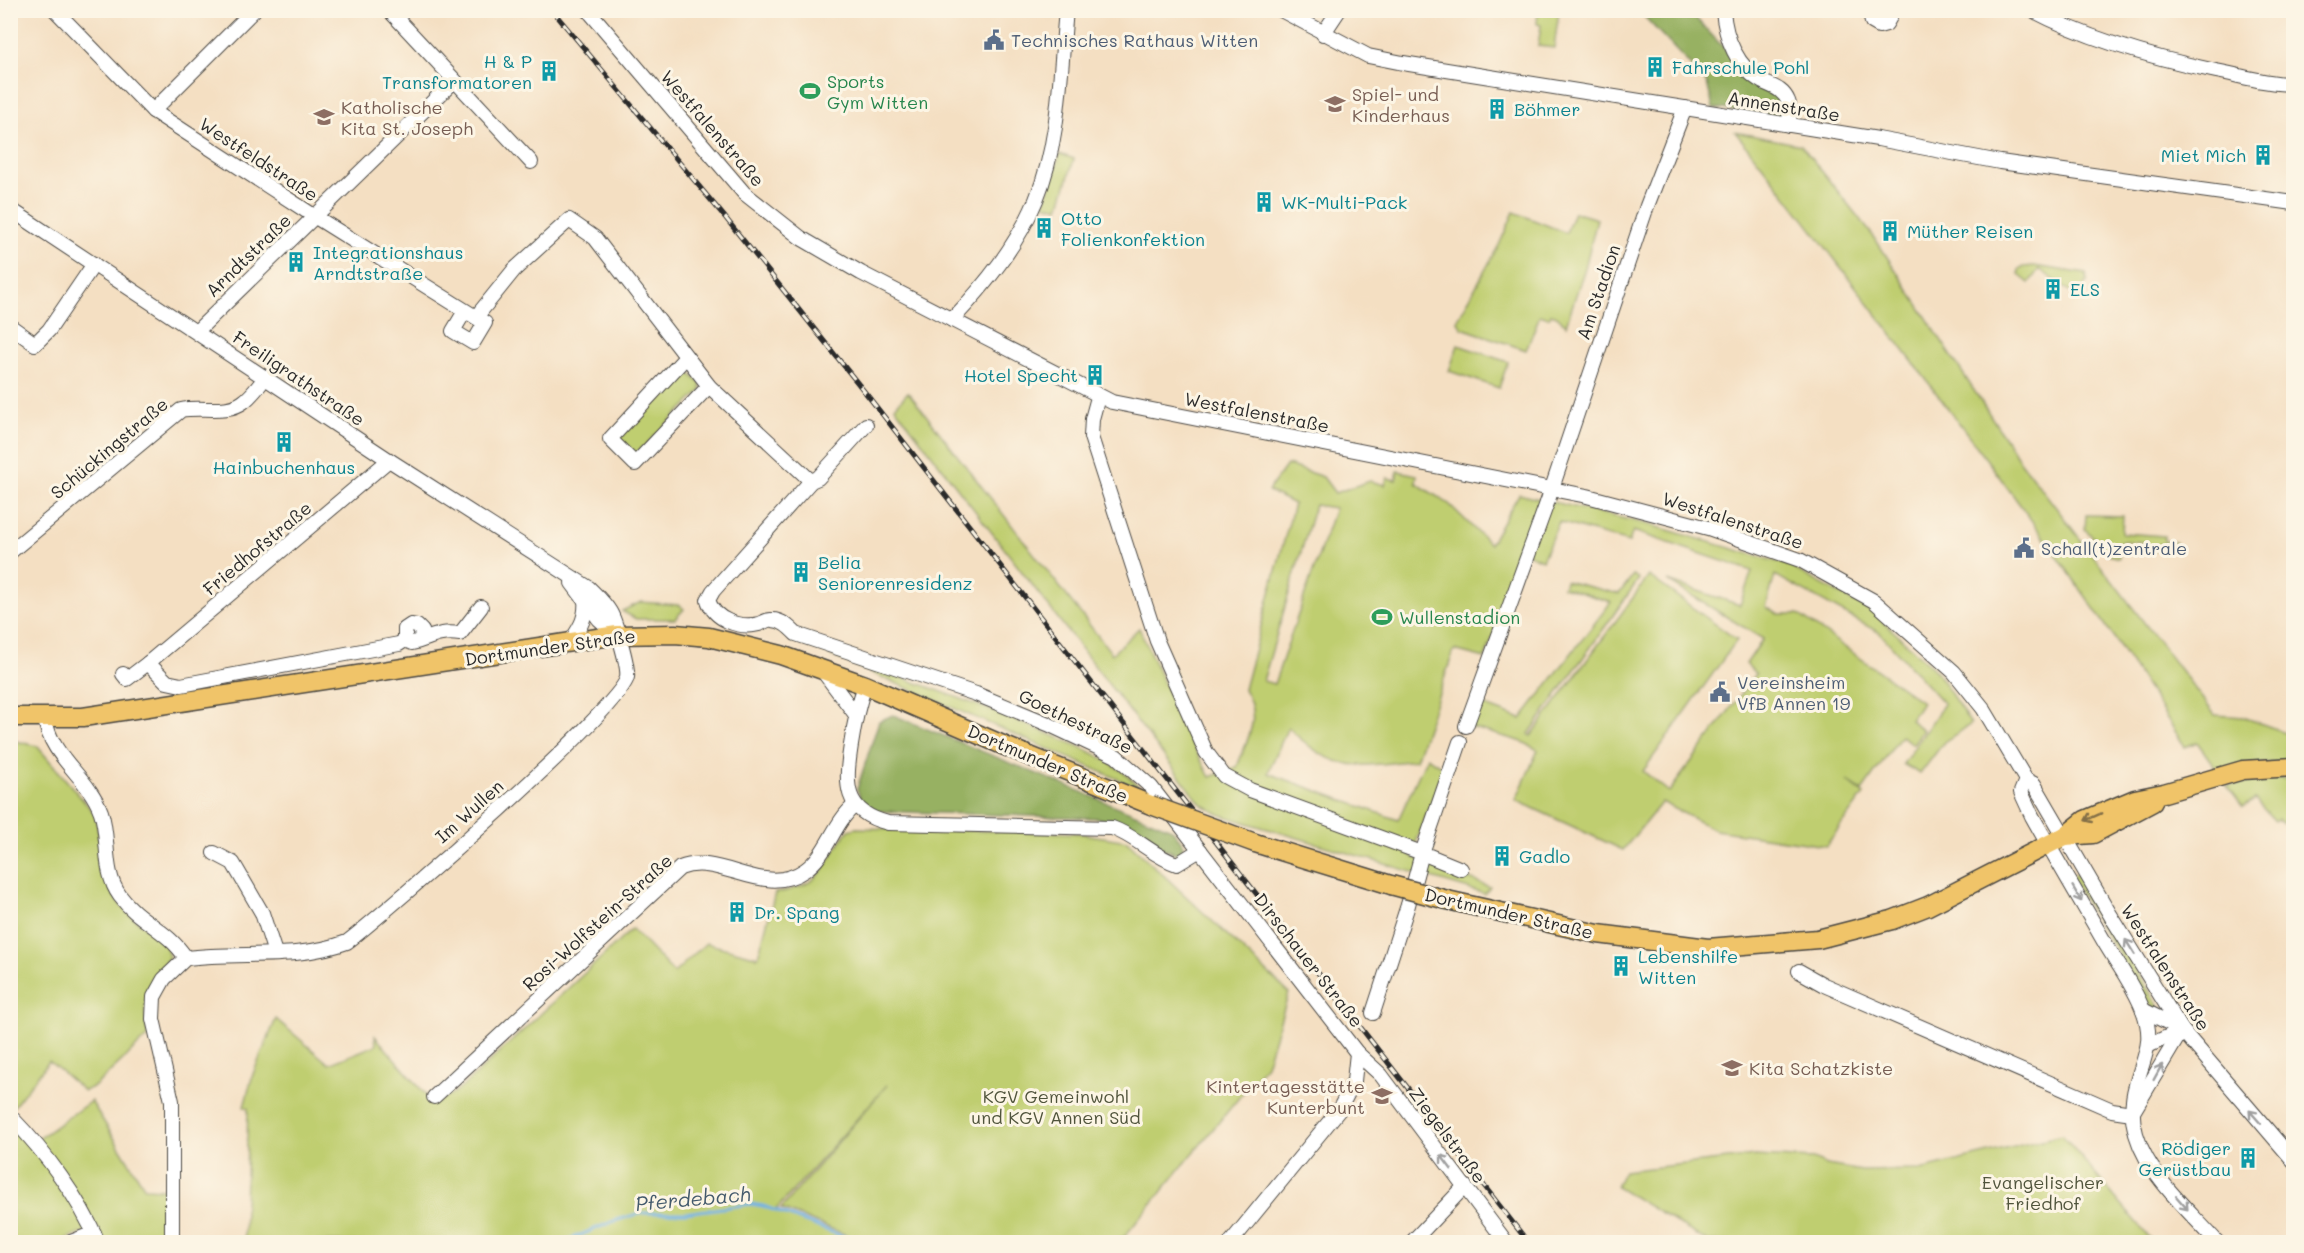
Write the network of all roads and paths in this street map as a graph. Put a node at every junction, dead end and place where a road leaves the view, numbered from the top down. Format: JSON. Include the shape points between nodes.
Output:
{"nodes":[{"id":1,"x":55,"y":10,"type":"edge"},
{"id":2,"x":254,"y":10,"type":"edge"},
{"id":3,"x":389,"y":10,"type":"edge"},
{"id":4,"x":588,"y":10,"type":"edge"},
{"id":5,"x":1066,"y":10,"type":"edge"},
{"id":6,"x":1281,"y":10,"type":"edge"},
{"id":7,"x":1339,"y":10,"type":"edge"},
{"id":8,"x":1872,"y":10,"type":"edge"},
{"id":9,"x":1888,"y":10,"type":"edge"},
{"id":10,"x":2032,"y":10,"type":"edge"},
{"id":11,"x":1720,"y":12,"type":"edge"},
{"id":12,"x":1323,"y":34,"type":"junction"},
{"id":13,"x":454,"y":81,"type":"junction"},
{"id":14,"x":2294,"y":84,"type":"edge"},
{"id":15,"x":1685,"y":108,"type":"junction"},
{"id":16,"x":153,"y":111,"type":"junction"},
{"id":17,"x":1789,"y":125,"type":"junction"},
{"id":18,"x":531,"y":162,"type":"dead end"},
{"id":19,"x":2294,"y":203,"type":"edge"},
{"id":20,"x":10,"y":209,"type":"edge"},
{"id":21,"x":314,"y":216,"type":"junction"},
{"id":22,"x":94,"y":264,"type":"junction"},
{"id":23,"x":952,"y":321,"type":"junction"},
{"id":24,"x":10,"y":326,"type":"edge"},
{"id":25,"x":197,"y":331,"type":"junction"},
{"id":26,"x":686,"y":357,"type":"junction"},
{"id":27,"x":266,"y":377,"type":"junction"},
{"id":28,"x":708,"y":386,"type":"junction"},
{"id":29,"x":1098,"y":397,"type":"junction"},
{"id":30,"x":866,"y":425,"type":"dead end"},
{"id":31,"x":389,"y":460,"type":"junction"},
{"id":32,"x":811,"y":481,"type":"junction"},
{"id":33,"x":1551,"y":490,"type":"junction"},
{"id":34,"x":10,"y":552,"type":"edge"},
{"id":35,"x":567,"y":576,"type":"junction"},
{"id":36,"x":585,"y":598,"type":"junction"},
{"id":37,"x":481,"y":607,"type":"dead end"},
{"id":38,"x":617,"y":635,"type":"junction"},
{"id":39,"x":571,"y":641,"type":"junction"},
{"id":40,"x":148,"y":663,"type":"junction"},
{"id":41,"x":822,"y":670,"type":"junction"},
{"id":42,"x":123,"y":674,"type":"dead end"},
{"id":43,"x":865,"y":685,"type":"junction"},
{"id":44,"x":856,"y":715,"type":"junction"},
{"id":45,"x":10,"y":717,"type":"edge"},
{"id":46,"x":45,"y":719,"type":"junction"},
{"id":47,"x":1466,"y":726,"type":"dead end"},
{"id":48,"x":1460,"y":742,"type":"dead end"},
{"id":49,"x":2294,"y":767,"type":"edge"},
{"id":50,"x":2026,"y":780,"type":"junction"},
{"id":51,"x":855,"y":805,"type":"junction"},
{"id":52,"x":2065,"y":836,"type":"junction"},
{"id":53,"x":2047,"y":844,"type":"junction"},
{"id":54,"x":1200,"y":850,"type":"junction"},
{"id":55,"x":214,"y":853,"type":"dead end"},
{"id":56,"x":1420,"y":858,"type":"junction"},
{"id":57,"x":1461,"y":869,"type":"dead end"},
{"id":58,"x":274,"y":953,"type":"junction"},
{"id":59,"x":186,"y":958,"type":"junction"},
{"id":60,"x":1799,"y":971,"type":"dead end"},
{"id":61,"x":2143,"y":1010,"type":"junction"},
{"id":62,"x":1373,"y":1013,"type":"dead end"},
{"id":63,"x":2182,"y":1030,"type":"junction"},
{"id":64,"x":2150,"y":1045,"type":"junction"},
{"id":65,"x":1357,"y":1053,"type":"junction"},
{"id":66,"x":434,"y":1097,"type":"dead end"},
{"id":67,"x":2132,"y":1113,"type":"junction"},
{"id":68,"x":12,"y":1118,"type":"dead end"},
{"id":69,"x":2294,"y":1161,"type":"edge"},
{"id":70,"x":1465,"y":1186,"type":"junction"},
{"id":71,"x":96,"y":1238,"type":"edge"},
{"id":72,"x":71,"y":1242,"type":"edge"},
{"id":73,"x":172,"y":1242,"type":"edge"},
{"id":74,"x":1231,"y":1242,"type":"edge"},
{"id":75,"x":1412,"y":1242,"type":"edge"},
{"id":76,"x":1506,"y":1242,"type":"edge"},
{"id":77,"x":2217,"y":1242,"type":"edge"}],
"edges":[{"from":1,"to":16,"type":"street","name":"Westfeldstraße"},
{"from":2,"to":16,"type":"street"},
{"from":3,"to":13,"type":"street"},
{"from":4,"to":23,"type":"street","name":"Westfalenstraße","via":[[724,173],[761,208],[821,251]]},
{"from":5,"to":23,"type":"street","via":[[1053,127],[1040,188],[1016,239]]},
{"from":6,"to":12,"type":"street","name":"Annenstraße"},
{"from":7,"to":12,"type":"street"},
{"from":8,"to":9,"type":"street","via":[[1872,22],[1879,26],[1890,17]]},
{"from":10,"to":14,"type":"street","via":[[2097,39],[2172,61]]},
{"from":11,"to":17,"type":"street","via":[[1740,61],[1786,97]]},
{"from":12,"to":15,"type":"street","name":"Annenstraße","via":[[1368,56]]},
{"from":13,"to":18,"type":"street"},
{"from":13,"to":21,"type":"street","name":"Arndtstraße"},
{"from":15,"to":17,"type":"street","name":"Annenstraße"},
{"from":15,"to":33,"type":"street","name":"Am Stadion"},
{"from":16,"to":21,"type":"street","name":"Westfeldstraße"},
{"from":17,"to":19,"type":"street","name":"Annenstraße","via":[[2000,162]]},
{"from":20,"to":22,"type":"street","name":"Freiligrathstraße"},
{"from":21,"to":25,"type":"street","name":"Arndtstraße"},
{"from":21,"to":26,"type":"street","name":"Westfeldstraße","via":[[470,314],[569,220],[595,238]]},
{"from":22,"to":24,"type":"street","via":[[57,320],[35,344]]},
{"from":22,"to":25,"type":"street","name":"Freiligrathstraße"},
{"from":23,"to":29,"type":"street","name":"Westfalenstraße"},
{"from":25,"to":27,"type":"street","name":"Freiligrathstraße"},
{"from":26,"to":28,"type":"street"},
{"from":26,"to":28,"type":"street","via":[[610,439],[635,464]]},
{"from":27,"to":31,"type":"street","name":"Freiligrathstraße"},
{"from":27,"to":34,"type":"street","name":"Schückingstraße","via":[[244,402],[227,409],[181,410]]},
{"from":28,"to":32,"type":"street"},
{"from":29,"to":33,"type":"street","name":"Westfalenstraße"},
{"from":29,"to":56,"type":"street","via":[[1091,438],[1157,641],[1212,762],[1229,780],[1250,790]]},
{"from":30,"to":32,"type":"street","name":"Goethestraße"},
{"from":31,"to":35,"type":"street","name":"Freiligrathstraße"},
{"from":31,"to":40,"type":"street","name":"Friedhofstraße"},
{"from":32,"to":54,"type":"street","name":"Goethestraße","via":[[713,591],[708,600],[719,618],[757,625],[770,619],[786,624],[796,634],[976,694],[1116,756],[1151,788]]},
{"from":33,"to":47,"type":"street"},
{"from":33,"to":50,"type":"street","name":"Westfalenstraße","via":[[1671,517],[1755,542],[1850,586],[1897,619],[1954,672],[1983,708]]},
{"from":35,"to":36,"type":"street","name":"Freiligrathstraße"},
{"from":35,"to":38,"type":"street","name":"Freiligrathstraße","via":[[600,598],[612,613]]},
{"from":36,"to":38,"type":"street","name":"Freiligrathstraße","via":[[599,619]]},
{"from":36,"to":39,"type":"street","via":[[584,622]]},
{"from":37,"to":40,"type":"street","via":[[460,634],[447,632],[421,638],[420,628],[411,625],[399,644],[181,685],[167,682]]},
{"from":38,"to":39,"type":"main road","name":"Dortmunder Straße"},
{"from":38,"to":41,"type":"main road","name":"Dortmunder Straße","via":[[709,637]]},
{"from":38,"to":58,"type":"street","name":"Im Wullen","via":[[626,656],[624,686],[611,704],[504,804],[347,942],[324,951]]},
{"from":39,"to":46,"type":"main road","name":"Dortmunder Straße","via":[[147,708]]},
{"from":40,"to":42,"type":"street","name":"Friedhofstraße","via":[[127,679]]},
{"from":41,"to":43,"type":"main road","name":"Dortmunder Straße"},
{"from":41,"to":44,"type":"street"},
{"from":43,"to":44,"type":"street"},
{"from":43,"to":53,"type":"main road","name":"Dortmunder Straße","bridge":true,"via":[[1005,746],[1255,843],[1447,900],[1656,943],[1708,948],[1818,939],[1899,918]]},
{"from":44,"to":51,"type":"street","via":[[847,770],[849,794]]},
{"from":45,"to":46,"type":"main road","name":"Dortmunder Straße"},
{"from":46,"to":59,"type":"street","via":[[52,745],[93,794],[102,814],[117,893],[177,944]]},
{"from":48,"to":56,"type":"street"},
{"from":49,"to":52,"type":"main road","name":"Dortmunder Straße","via":[[2243,770],[2164,793],[2148,806],[2093,834]]},
{"from":50,"to":52,"type":"street","name":"Westfalenstraße","via":[[2034,784]]},
{"from":50,"to":53,"type":"street","name":"Westfalenstraße","via":[[2021,792]]},
{"from":51,"to":54,"type":"street","via":[[862,813],[888,823],[1112,828],[1130,834],[1167,861],[1178,864]]},
{"from":51,"to":66,"type":"street","name":"Rosi-Wolfstein-Straße","via":[[837,824],[814,862],[792,877],[766,880],[704,865],[680,868]]},
{"from":52,"to":53,"type":"main road","name":"Dortmunder Straße"},
{"from":63,"to":52,"type":"street","name":"Westfalenstraße","one_way":true},
{"from":53,"to":61,"type":"street","name":"Westfalenstraße","one_way":true,"via":[[2128,978]]},
{"from":54,"to":65,"type":"street","name":"Dirschauer Straße"},
{"from":55,"to":58,"type":"street","via":[[233,863],[262,913]]},
{"from":56,"to":57,"type":"street"},
{"from":56,"to":62,"type":"street"},
{"from":58,"to":59,"type":"street","name":"Im Wullen"},
{"from":59,"to":73,"type":"street","via":[[164,979],[154,996],[153,1019],[172,1101]]},
{"from":60,"to":67,"type":"street","via":[[2112,1110]]},
{"from":61,"to":63,"type":"street"},
{"from":61,"to":64,"type":"street","name":"Westfalenstraße"},
{"from":63,"to":64,"type":"street"},
{"from":67,"to":63,"type":"street","one_way":true},
{"from":69,"to":63,"type":"street","name":"Westfalenstraße","one_way":true},
{"from":64,"to":67,"type":"street","via":[[2135,1087]]},
{"from":70,"to":65,"type":"street","name":"Ziegelstraße","one_way":true,"via":[[1382,1075]]},
{"from":65,"to":74,"type":"street","name":"Dirschauer Straße","via":[[1354,1081],[1339,1110]]},
{"from":67,"to":77,"type":"street","one_way":true,"via":[[2133,1130],[2148,1163]]},
{"from":68,"to":71,"type":"street","via":[[34,1141]]},
{"from":70,"to":75,"type":"street"},
{"from":70,"to":76,"type":"street","name":"Ziegelstraße"},
{"from":71,"to":72,"type":"street"}]}
